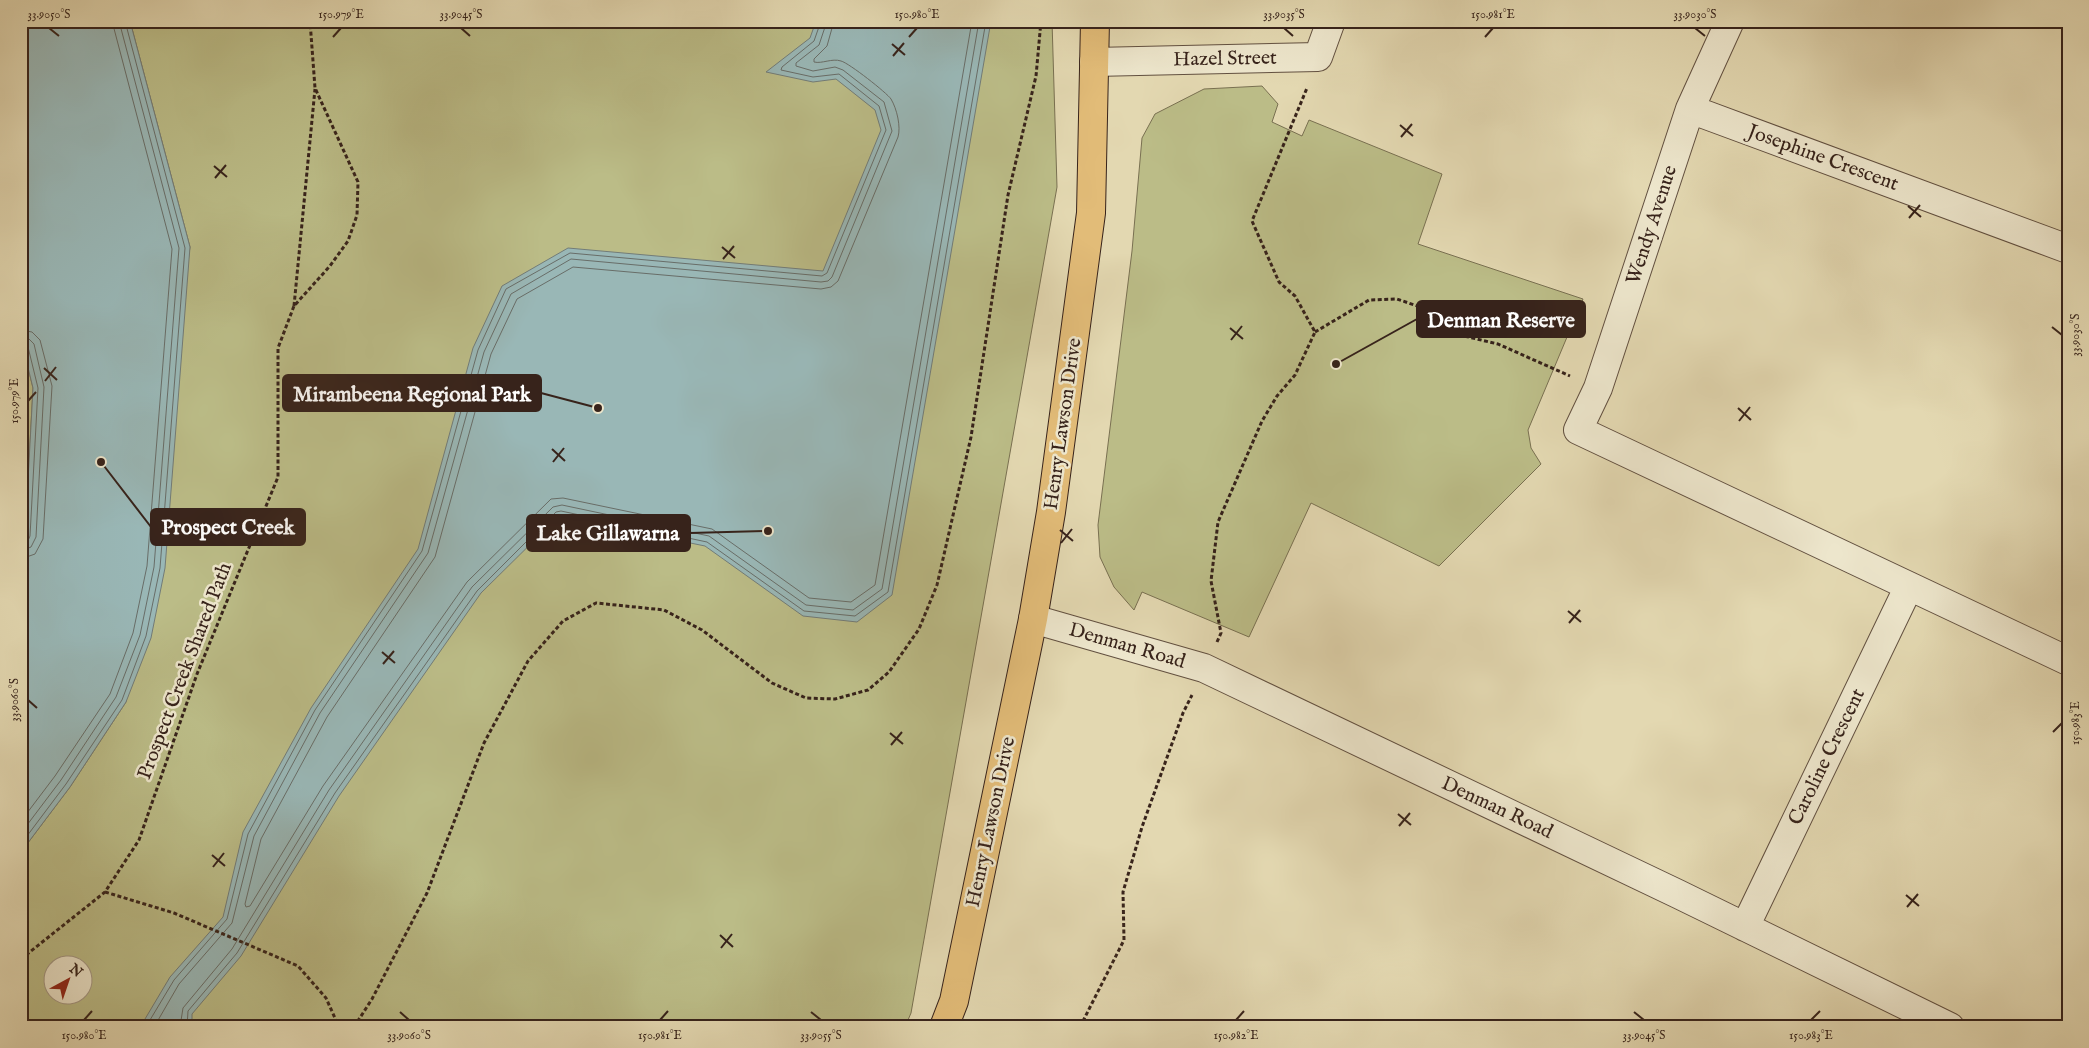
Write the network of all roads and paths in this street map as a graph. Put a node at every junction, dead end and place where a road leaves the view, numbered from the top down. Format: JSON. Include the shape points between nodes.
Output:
{"nodes":[{"id":1,"x":310,"y":21,"type":"edge"},
{"id":2,"x":1041,"y":21,"type":"edge"},
{"id":3,"x":1095,"y":21,"type":"edge"},
{"id":4,"x":1331,"y":21,"type":"edge"},
{"id":5,"x":1730,"y":21,"type":"edge"},
{"id":6,"x":1318,"y":57,"type":"junction"},
{"id":7,"x":1094,"y":62,"type":"junction"},
{"id":8,"x":315,"y":88,"type":"junction"},
{"id":9,"x":1690,"y":109,"type":"junction"},
{"id":10,"x":2068,"y":249,"type":"edge"},
{"id":11,"x":294,"y":306,"type":"junction"},
{"id":12,"x":1315,"y":332,"type":"junction"},
{"id":13,"x":1598,"y":388,"type":"junction"},
{"id":14,"x":1909,"y":586,"type":"junction"},
{"id":15,"x":1033,"y":619,"type":"junction"},
{"id":16,"x":2068,"y":661,"type":"edge"},
{"id":17,"x":1204,"y":668,"type":"junction"},
{"id":18,"x":105,"y":892,"type":"junction"},
{"id":19,"x":1744,"y":927,"type":"junction"},
{"id":20,"x":21,"y":959,"type":"edge"},
{"id":21,"x":339,"y":1027,"type":"edge"},
{"id":22,"x":354,"y":1027,"type":"edge"},
{"id":23,"x":944,"y":1027,"type":"edge"},
{"id":24,"x":1080,"y":1027,"type":"edge"},
{"id":25,"x":1950,"y":1027,"type":"edge"}],
"edges":[{"from":1,"to":8,"type":"path","name":"Prospect Creek Shared Path"},
{"from":2,"to":22,"type":"path","via":[[1036,76],[1008,195],[971,437],[936,585],[919,629],[889,672],[868,690],[835,699],[806,698],[772,683],[702,630],[664,610],[596,604],[563,621],[528,661],[484,743],[427,892],[372,999]]},
{"from":3,"to":7,"type":"main road","name":"Henry Lawson Drive"},
{"from":4,"to":6,"type":"street"},
{"from":5,"to":9,"type":"street","name":"Wendy Avenue"},
{"from":6,"to":7,"type":"street","name":"Hazel Street"},
{"from":6,"to":12,"type":"path","via":[[1252,221],[1279,282],[1294,296]]},
{"from":7,"to":15,"type":"main road","name":"Henry Lawson Drive","via":[[1091,213],[1051,512]]},
{"from":8,"to":11,"type":"path"},
{"from":8,"to":11,"type":"path","name":"Prospect Creek Shared Path","via":[[358,182],[357,215],[348,241]]},
{"from":9,"to":10,"type":"street","name":"Josephine Crescent"},
{"from":9,"to":13,"type":"street","name":"Wendy Avenue"},
{"from":11,"to":18,"type":"path","name":"Prospect Creek Shared Path","via":[[278,348],[278,478],[197,674],[138,840]]},
{"from":12,"to":13,"type":"path","via":[[1369,300],[1397,299],[1423,308],[1464,336],[1498,344]]},
{"from":12,"to":17,"type":"path","via":[[1295,375],[1262,421],[1218,522],[1211,581],[1221,633]]},
{"from":13,"to":14,"type":"street","name":"Wendy Avenue","via":[[1578,430]]},
{"from":14,"to":16,"type":"street"},
{"from":14,"to":19,"type":"street","name":"Caroline Crescent"},
{"from":15,"to":17,"type":"street","name":"Denman Road"},
{"from":15,"to":23,"type":"main road","name":"Henry Lawson Drive","via":[[954,1001]]},
{"from":17,"to":19,"type":"street","name":"Denman Road"},
{"from":17,"to":24,"type":"path","via":[[1183,713],[1125,883],[1124,940]]},
{"from":18,"to":20,"type":"path","name":"Prospect Creek Shared Path"},
{"from":18,"to":21,"type":"path","via":[[174,913],[298,966],[326,998]]},
{"from":19,"to":25,"type":"street","name":"Denman Road"}]}
